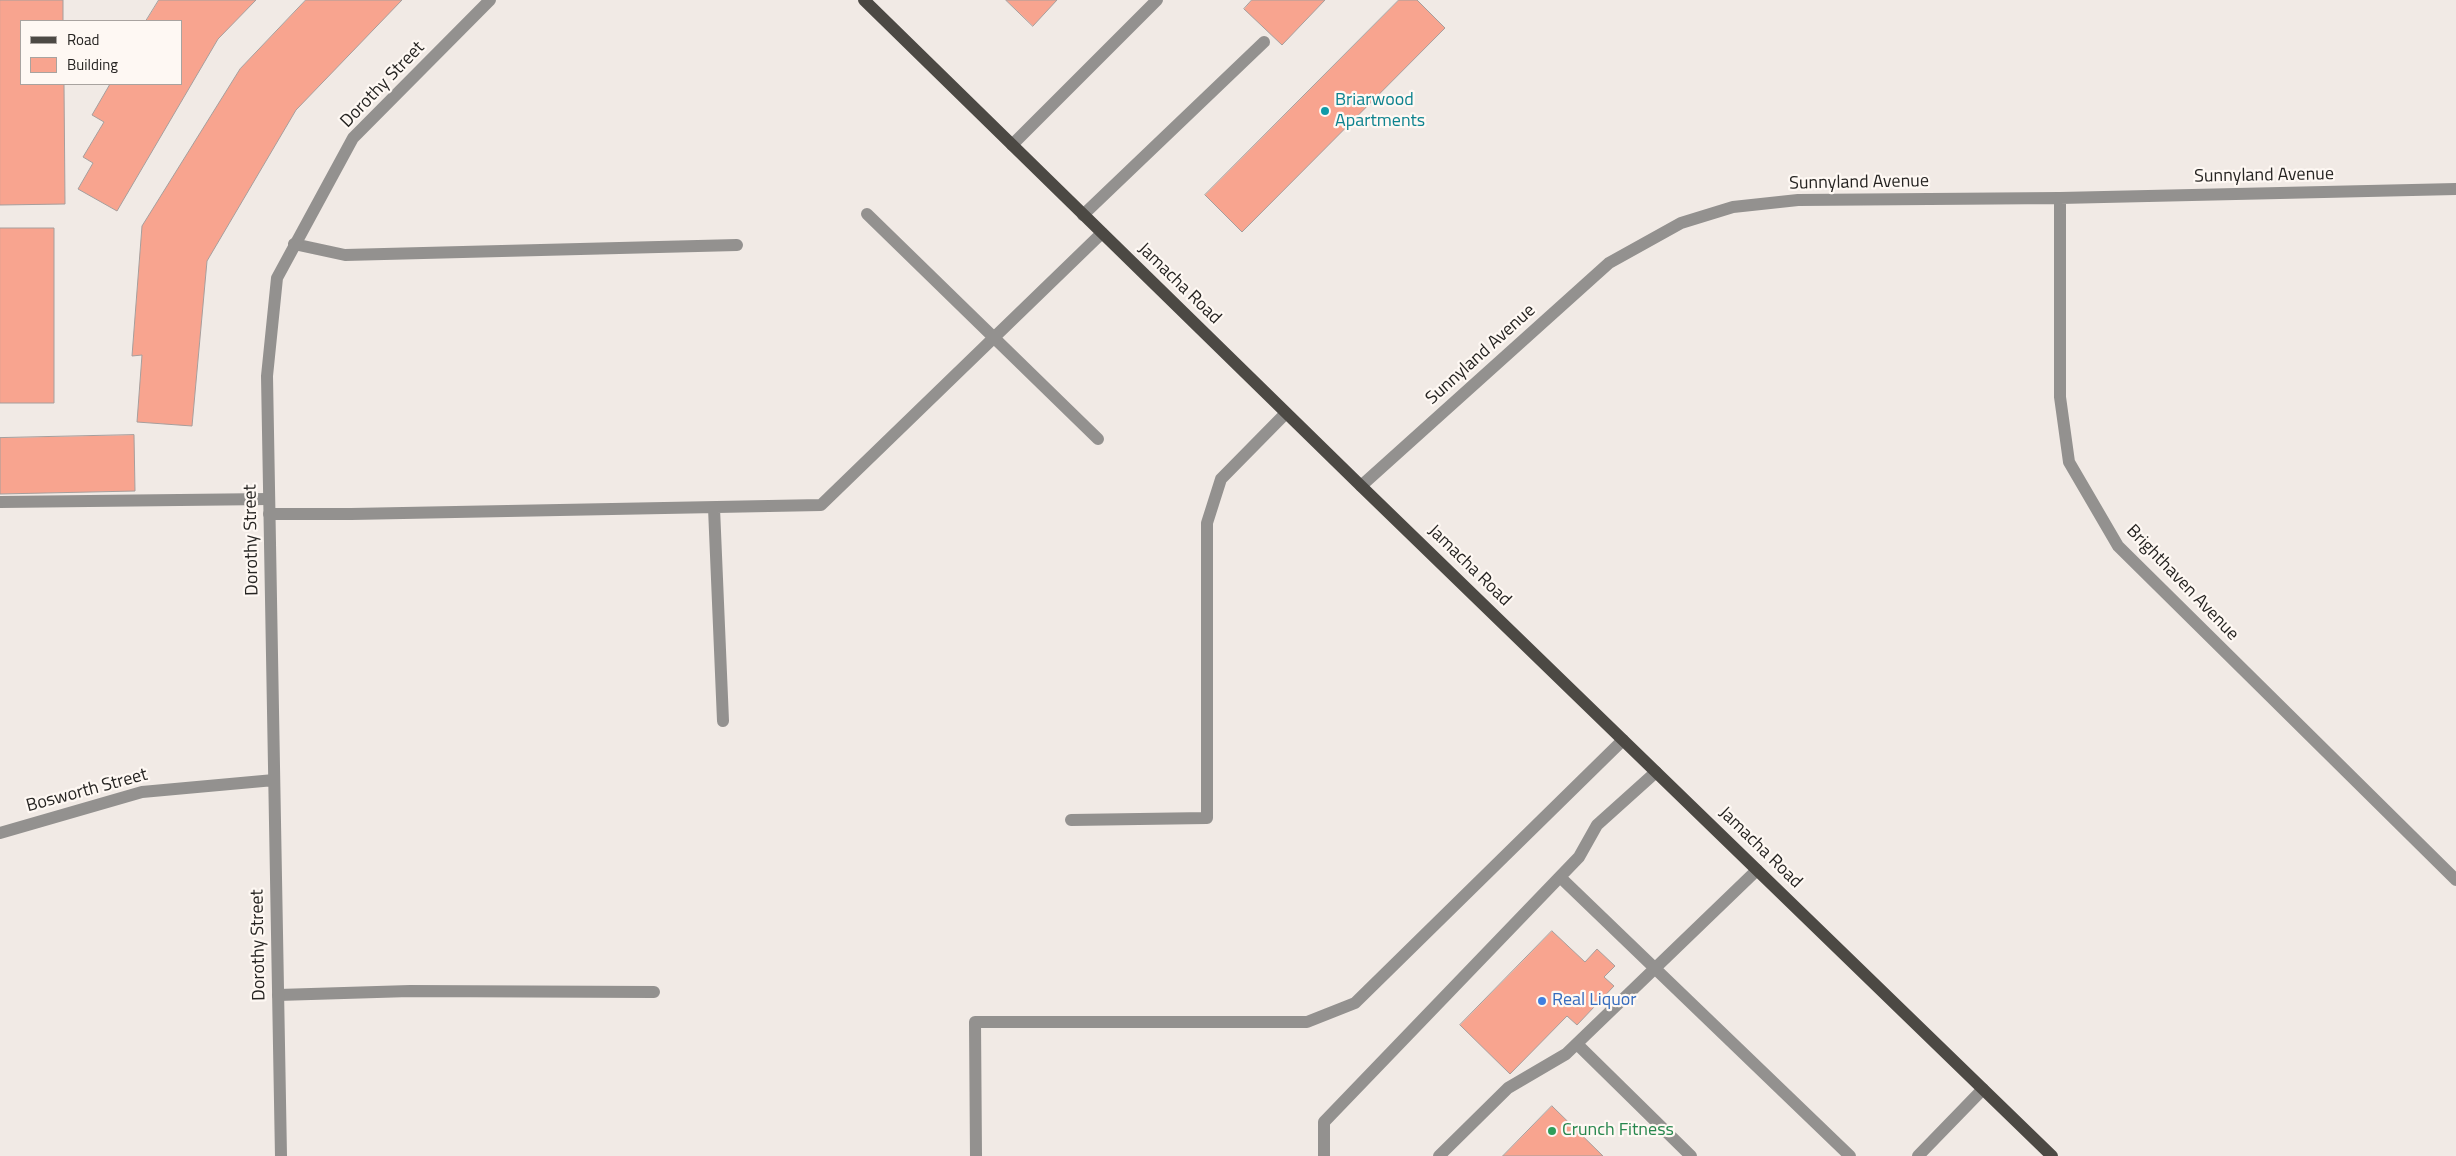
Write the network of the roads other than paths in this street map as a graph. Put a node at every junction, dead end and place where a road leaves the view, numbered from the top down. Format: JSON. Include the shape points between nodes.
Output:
{"nodes":[{"id":1,"x":490,"y":0,"type":"edge"},
{"id":2,"x":864,"y":0,"type":"edge"},
{"id":3,"x":1157,"y":0,"type":"edge"},
{"id":4,"x":1264,"y":42,"type":"dead end"},
{"id":5,"x":1012,"y":145,"type":"junction"},
{"id":6,"x":2456,"y":189,"type":"edge"},
{"id":7,"x":2060,"y":198,"type":"junction"},
{"id":8,"x":867,"y":214,"type":"dead end"},
{"id":9,"x":1083,"y":215,"type":"junction"},
{"id":10,"x":1102,"y":234,"type":"junction"},
{"id":11,"x":294,"y":244,"type":"junction"},
{"id":12,"x":737,"y":245,"type":"dead end"},
{"id":13,"x":995,"y":337,"type":"junction"},
{"id":14,"x":1286,"y":413,"type":"junction"},
{"id":15,"x":1098,"y":439,"type":"dead end"},
{"id":16,"x":1361,"y":486,"type":"junction"},
{"id":17,"x":269,"y":499,"type":"junction"},
{"id":18,"x":0,"y":502,"type":"edge"},
{"id":19,"x":714,"y":508,"type":"junction"},
{"id":20,"x":270,"y":514,"type":"junction"},
{"id":21,"x":723,"y":720,"type":"dead end"},
{"id":22,"x":1623,"y":740,"type":"junction"},
{"id":23,"x":1656,"y":772,"type":"junction"},
{"id":24,"x":274,"y":780,"type":"junction"},
{"id":25,"x":1072,"y":820,"type":"dead end"},
{"id":26,"x":0,"y":833,"type":"edge"},
{"id":27,"x":1757,"y":870,"type":"junction"},
{"id":28,"x":1560,"y":877,"type":"junction"},
{"id":29,"x":2456,"y":880,"type":"edge"},
{"id":30,"x":1655,"y":968,"type":"junction"},
{"id":31,"x":654,"y":992,"type":"dead end"},
{"id":32,"x":278,"y":995,"type":"junction"},
{"id":33,"x":1577,"y":1044,"type":"junction"},
{"id":34,"x":1983,"y":1089,"type":"junction"},
{"id":35,"x":281,"y":1156,"type":"edge"},
{"id":36,"x":976,"y":1156,"type":"edge"},
{"id":37,"x":1324,"y":1156,"type":"edge"},
{"id":38,"x":1439,"y":1156,"type":"edge"},
{"id":39,"x":1691,"y":1156,"type":"edge"},
{"id":40,"x":1850,"y":1156,"type":"edge"},
{"id":41,"x":1918,"y":1156,"type":"edge"},
{"id":42,"x":2052,"y":1156,"type":"edge"}],
"edges":[{"from":1,"to":11,"type":"street","name":"Dorothy Street","via":[[353,138]]},
{"from":2,"to":5,"type":"main road","name":"Jamacha Road"},
{"from":3,"to":5,"type":"street"},
{"from":4,"to":9,"type":"street"},
{"from":5,"to":9,"type":"main road","name":"Jamacha Road"},
{"from":6,"to":7,"type":"street","name":"Sunnyland Avenue"},
{"from":7,"to":16,"type":"street","name":"Sunnyland Avenue","via":[[1798,200],[1733,207],[1681,223],[1609,263]]},
{"from":7,"to":29,"type":"street","name":"Brighthaven Avenue","via":[[2060,397],[2069,462],[2104,523],[2118,546]]},
{"from":8,"to":13,"type":"street"},
{"from":9,"to":10,"type":"main road","name":"Jamacha Road"},
{"from":10,"to":13,"type":"street"},
{"from":10,"to":14,"type":"main road","name":"Jamacha Road"},
{"from":11,"to":12,"type":"street","via":[[345,255]]},
{"from":11,"to":17,"type":"street","name":"Dorothy Street","via":[[277,278],[267,376]]},
{"from":13,"to":15,"type":"street"},
{"from":13,"to":19,"type":"street","via":[[821,505]]},
{"from":14,"to":16,"type":"main road","name":"Jamacha Road"},
{"from":14,"to":25,"type":"street","via":[[1221,479],[1207,523],[1207,818]]},
{"from":16,"to":22,"type":"main road","name":"Jamacha Road"},
{"from":17,"to":18,"type":"street"},
{"from":17,"to":20,"type":"street","name":"Dorothy Street"},
{"from":19,"to":20,"type":"street"},
{"from":19,"to":21,"type":"street"},
{"from":20,"to":24,"type":"street","name":"Dorothy Street"},
{"from":22,"to":23,"type":"main road","name":"Jamacha Road"},
{"from":22,"to":36,"type":"street","via":[[1355,1003],[1307,1022],[975,1022]]},
{"from":23,"to":27,"type":"main road","name":"Jamacha Road"},
{"from":23,"to":28,"type":"street","via":[[1597,824],[1579,857]]},
{"from":24,"to":26,"type":"street","name":"Bosworth Street","via":[[142,792]]},
{"from":24,"to":32,"type":"street","name":"Dorothy Street"},
{"from":27,"to":30,"type":"street"},
{"from":27,"to":34,"type":"main road","name":"Jamacha Road"},
{"from":28,"to":30,"type":"street"},
{"from":28,"to":37,"type":"street","via":[[1324,1122]]},
{"from":30,"to":33,"type":"street"},
{"from":30,"to":40,"type":"street"},
{"from":31,"to":32,"type":"street"},
{"from":32,"to":35,"type":"street","name":"Dorothy Street"},
{"from":33,"to":38,"type":"street","via":[[1566,1054],[1508,1088]]},
{"from":33,"to":39,"type":"street"},
{"from":34,"to":41,"type":"street"},
{"from":34,"to":42,"type":"main road","name":"Jamacha Road"}]}
